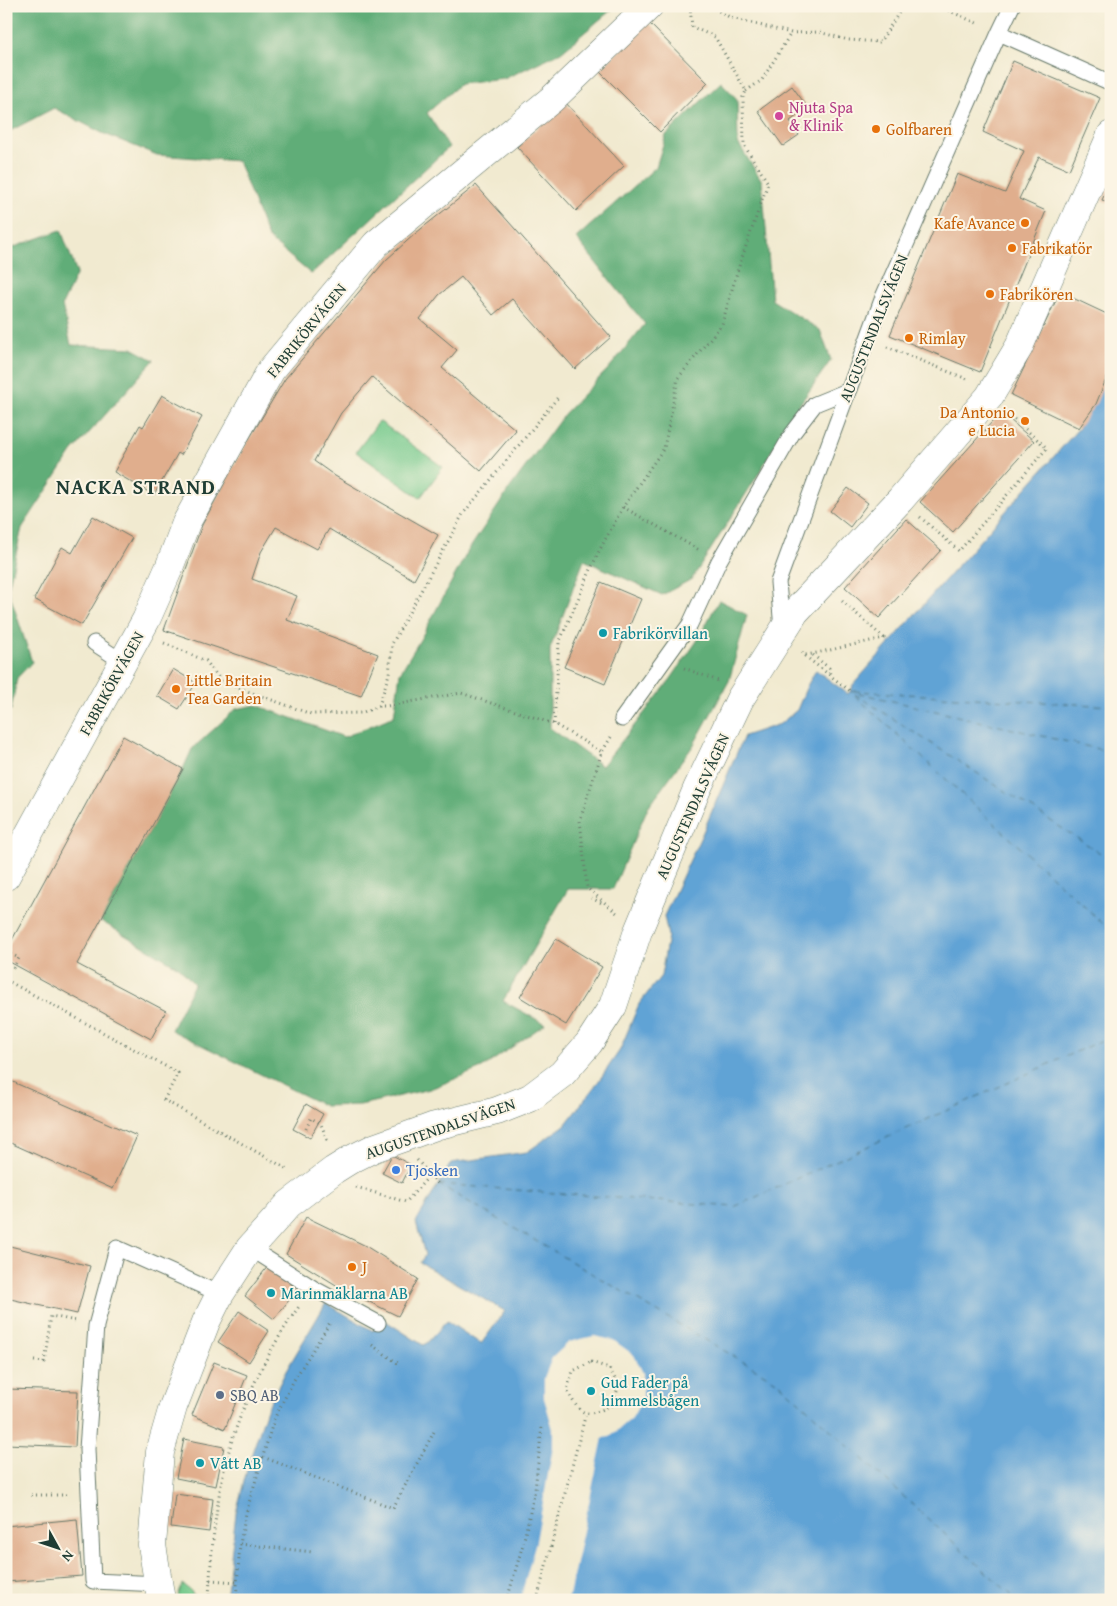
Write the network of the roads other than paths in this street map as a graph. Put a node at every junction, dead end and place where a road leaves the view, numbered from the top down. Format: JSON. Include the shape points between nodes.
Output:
{"nodes":[{"id":1,"x":649,"y":6,"type":"edge"},
{"id":2,"x":1012,"y":6,"type":"edge"},
{"id":3,"x":999,"y":33,"type":"junction"},
{"id":4,"x":1111,"y":83,"type":"edge"},
{"id":5,"x":1111,"y":135,"type":"edge"},
{"id":6,"x":847,"y":391,"type":"junction"},
{"id":7,"x":791,"y":640,"type":"junction"},
{"id":8,"x":94,"y":643,"type":"dead end"},
{"id":9,"x":123,"y":662,"type":"junction"},
{"id":10,"x":622,"y":719,"type":"road end"},
{"id":11,"x":35,"y":821,"type":"junction"},
{"id":12,"x":6,"y":839,"type":"edge"},
{"id":13,"x":6,"y":876,"type":"edge"},
{"id":14,"x":250,"y":1248,"type":"junction"},
{"id":15,"x":220,"y":1294,"type":"junction"},
{"id":16,"x":378,"y":1323,"type":"dead end"},
{"id":17,"x":160,"y":1592,"type":"edge"}],
"edges":[{"from":1,"to":9,"type":"street","name":"FABRIKÖRVÄGEN","via":[[552,99],[376,244],[271,370],[186,523],[146,620]]},
{"from":2,"to":3,"type":"lane","name":"AUGUSTENDALSVÄGEN"},
{"from":3,"to":4,"type":"lane"},
{"from":3,"to":6,"type":"lane","name":"AUGUSTENDALSVÄGEN","via":[[883,297]]},
{"from":5,"to":7,"type":"street","name":"AUGUSTENDALSVÄGEN","via":[[1019,347],[989,397],[900,500],[795,612]]},
{"from":6,"to":7,"type":"lane","name":"AUGUSTENDALSVÄGEN","via":[[778,582]]},
{"from":6,"to":10,"type":"lane","via":[[815,404],[792,434],[718,561],[690,624]]},
{"from":7,"to":14,"type":"street","name":"AUGUSTENDALSVÄGEN","via":[[744,691],[697,790],[641,922],[613,1006],[589,1043],[562,1074],[530,1098],[497,1111],[435,1126],[350,1160],[289,1204]]},
{"from":8,"to":9,"type":"lane"},
{"from":9,"to":11,"type":"street","name":"FABRIKÖRVÄGEN"},
{"from":11,"to":12,"type":"street","name":"FABRIKÖRVÄGEN"},
{"from":11,"to":13,"type":"street","name":"FABRIKÖRVÄGEN"},
{"from":14,"to":15,"type":"street","name":"AUGUSTENDALSVÄGEN"},
{"from":14,"to":16,"type":"lane","via":[[313,1288]]},
{"from":15,"to":17,"type":"street","name":"AUGUSTENDALSVÄGEN","via":[[190,1362],[160,1452],[152,1545]]},
{"from":15,"to":17,"type":"lane","via":[[117,1248],[96,1326],[87,1449],[93,1581]]}]}
